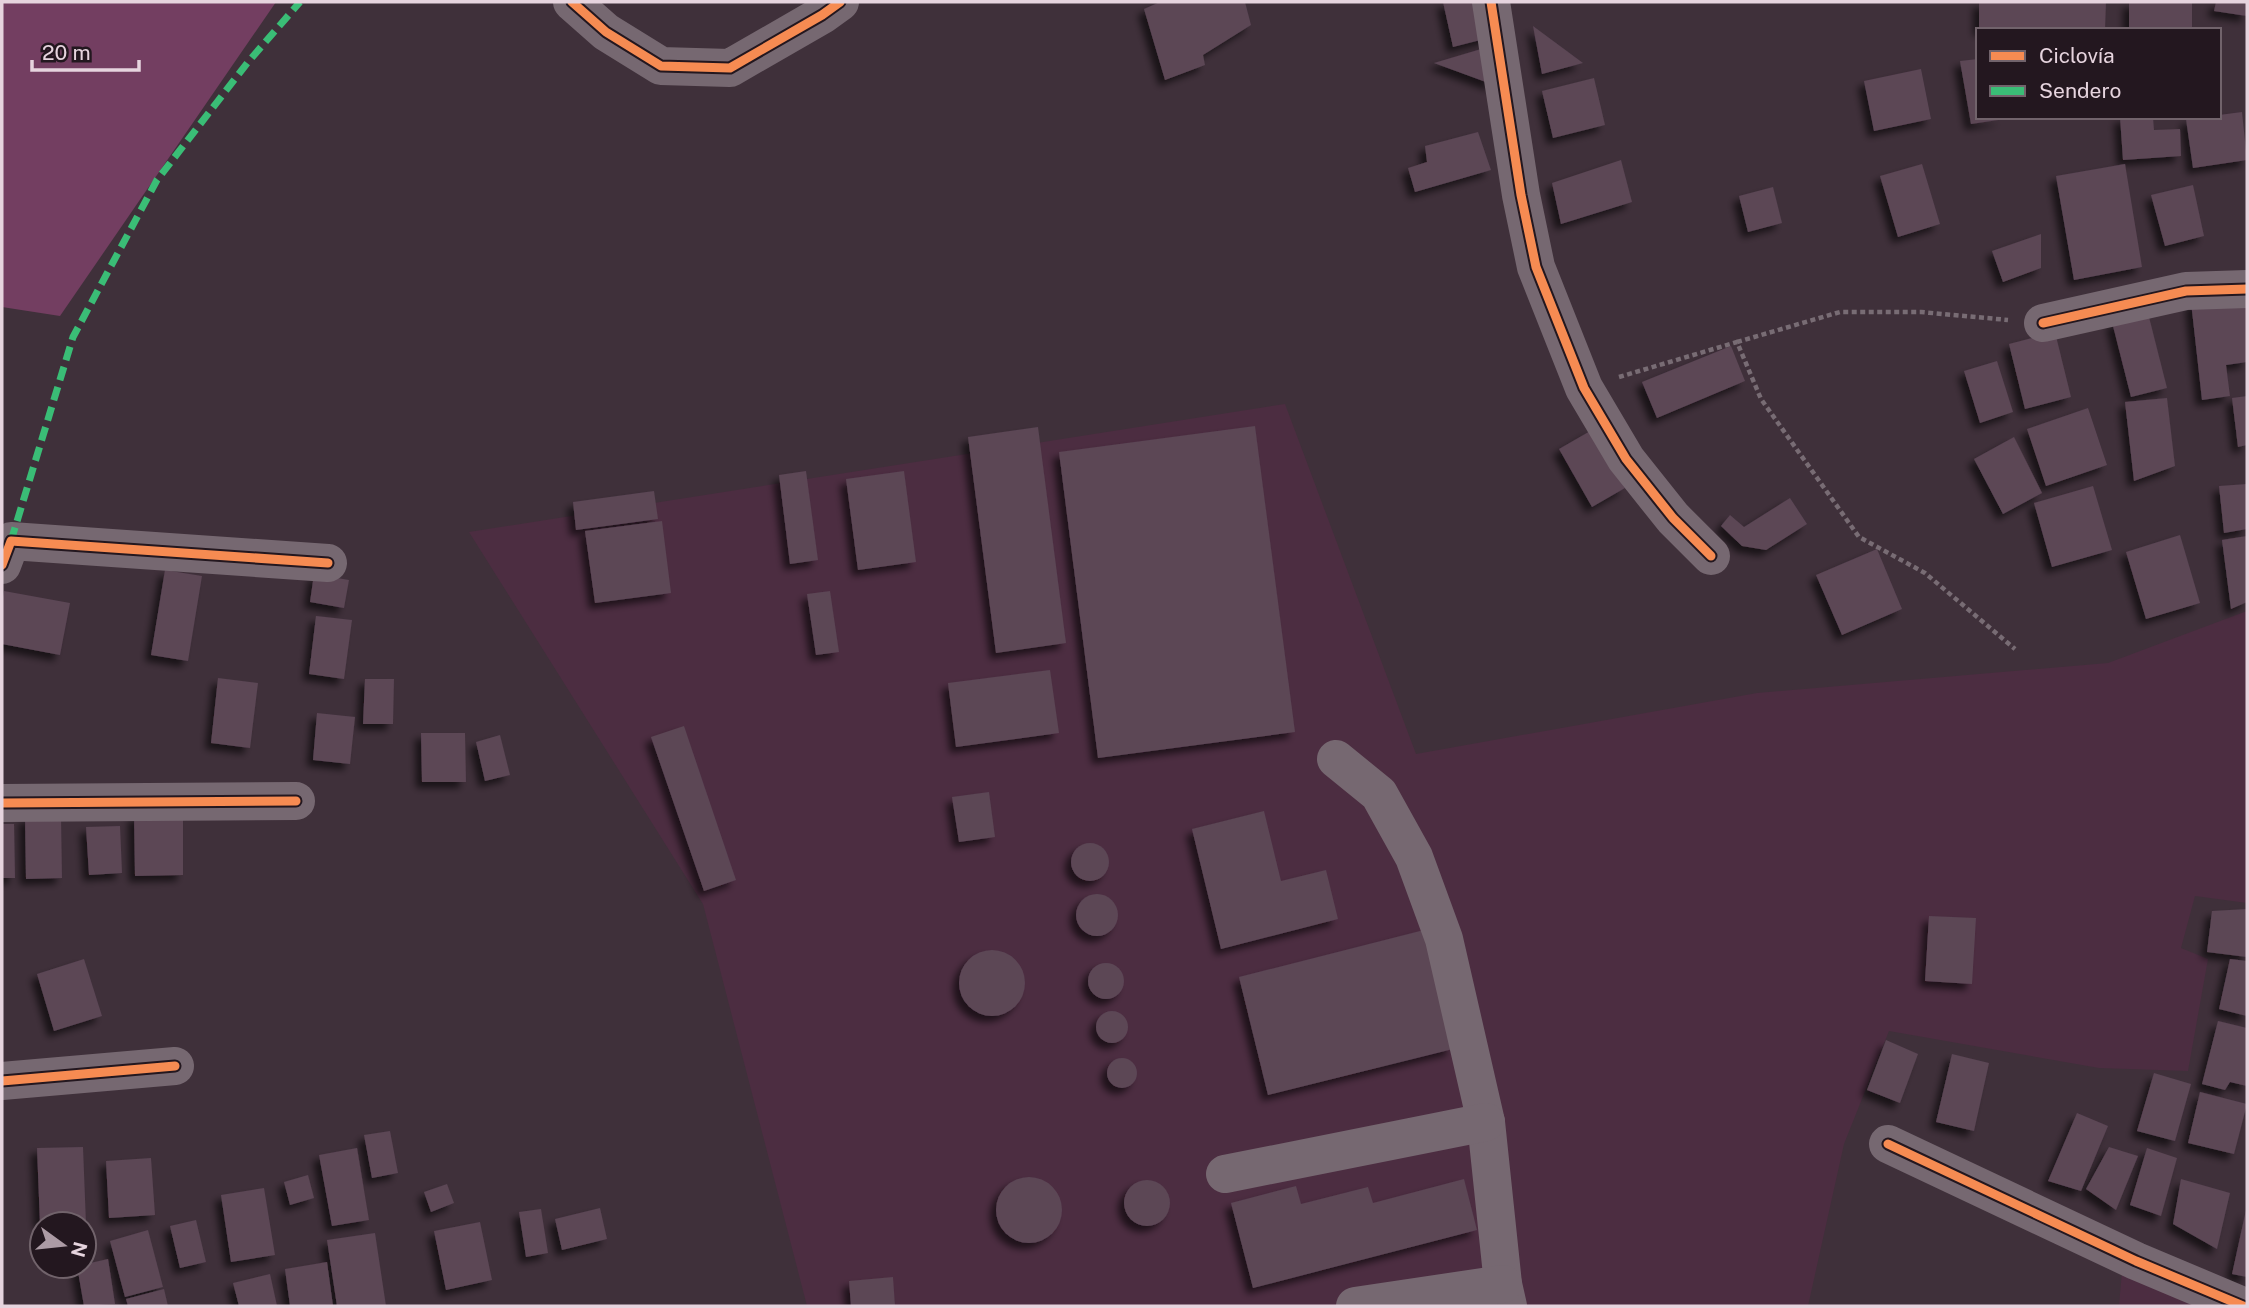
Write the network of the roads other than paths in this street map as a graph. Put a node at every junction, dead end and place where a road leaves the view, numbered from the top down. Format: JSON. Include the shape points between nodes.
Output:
{"nodes":[{"id":1,"x":572,"y":2,"type":"edge"},
{"id":2,"x":840,"y":2,"type":"edge"},
{"id":3,"x":1491,"y":2,"type":"edge"},
{"id":4,"x":2247,"y":289,"type":"edge"},
{"id":5,"x":2043,"y":324,"type":"road end"},
{"id":6,"x":1711,"y":556,"type":"dead end"},
{"id":7,"x":328,"y":562,"type":"dead end"},
{"id":8,"x":2,"y":565,"type":"edge"},
{"id":9,"x":1336,"y":759,"type":"dead end"},
{"id":10,"x":296,"y":801,"type":"dead end"},
{"id":11,"x":2,"y":803,"type":"edge"},
{"id":12,"x":175,"y":1066,"type":"dead end"},
{"id":13,"x":2,"y":1081,"type":"edge"},
{"id":14,"x":1486,"y":1122,"type":"junction"},
{"id":15,"x":1888,"y":1144,"type":"dead end"},
{"id":16,"x":1225,"y":1174,"type":"dead end"},
{"id":17,"x":1505,"y":1295,"type":"edge"},
{"id":18,"x":1355,"y":1306,"type":"edge"},
{"id":19,"x":2243,"y":1306,"type":"edge"}],
"edges":[{"from":1,"to":2,"type":"street","via":[[606,32],[661,66],[730,68]]},
{"from":3,"to":6,"type":"street","via":[[1536,267],[1584,388],[1626,459],[1673,519]]},
{"from":4,"to":5,"type":"street","via":[[2186,291]]},
{"from":7,"to":8,"type":"street","via":[[11,541]]},
{"from":9,"to":14,"type":"street","via":[[1379,794],[1414,856],[1444,939]]},
{"from":10,"to":11,"type":"street"},
{"from":12,"to":13,"type":"street"},
{"from":14,"to":16,"type":"street"},
{"from":14,"to":17,"type":"street"},
{"from":15,"to":19,"type":"street"},
{"from":17,"to":18,"type":"street"}]}
